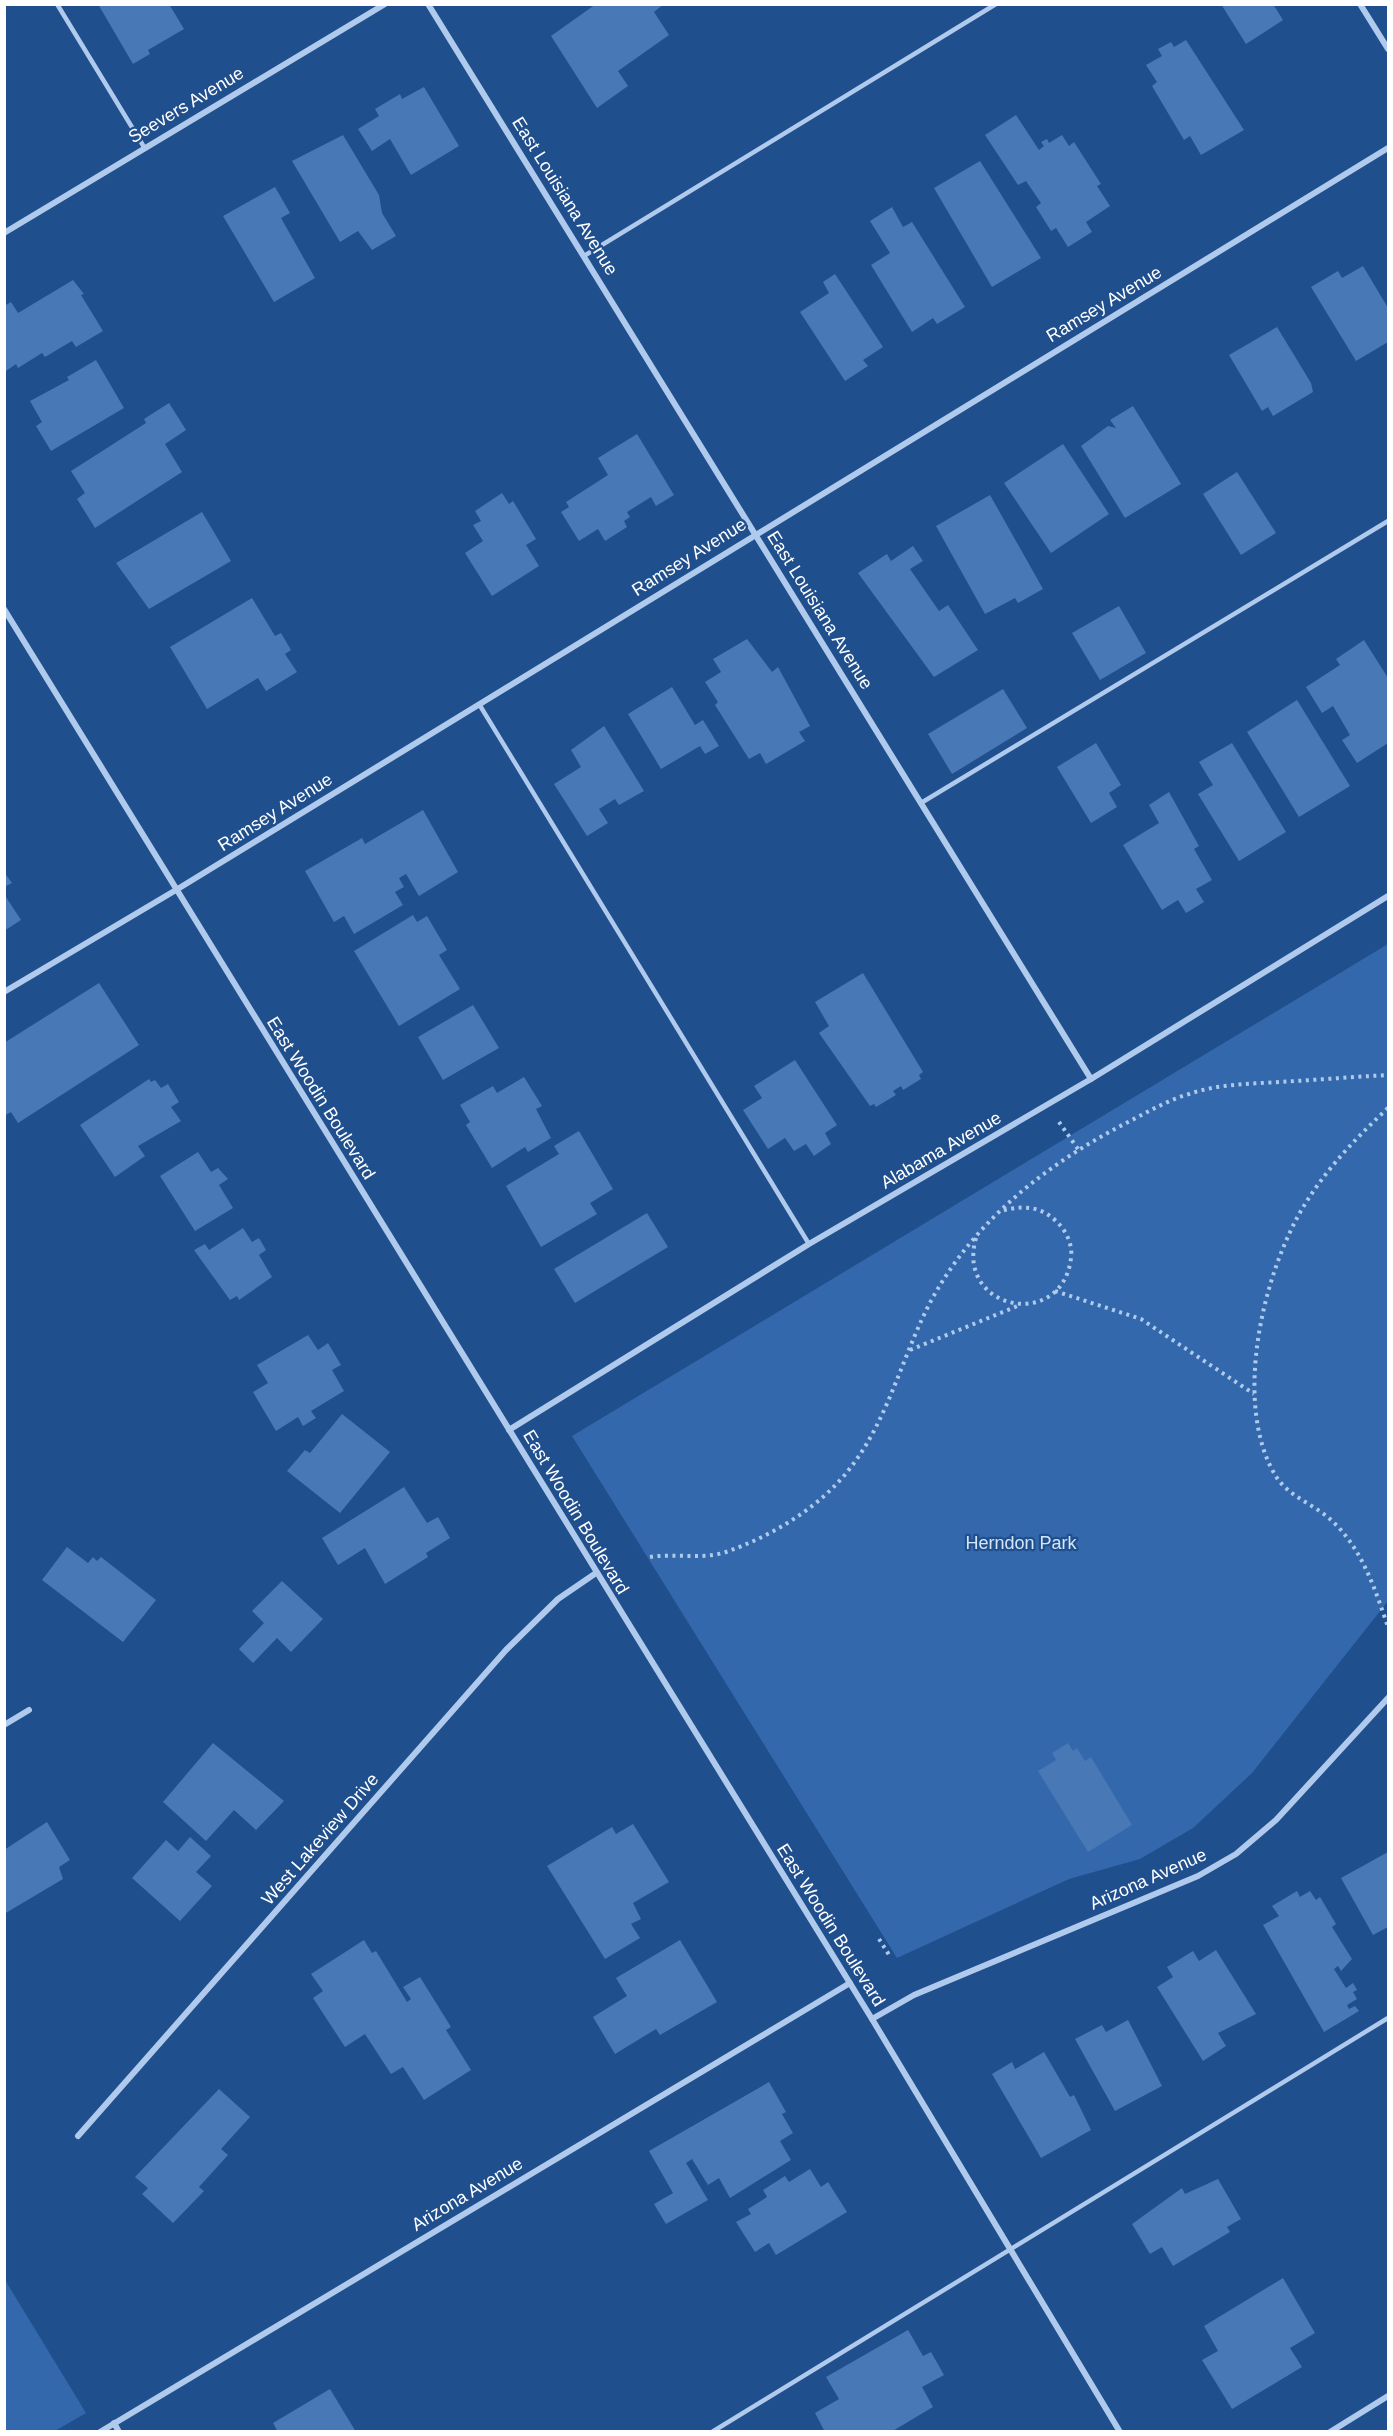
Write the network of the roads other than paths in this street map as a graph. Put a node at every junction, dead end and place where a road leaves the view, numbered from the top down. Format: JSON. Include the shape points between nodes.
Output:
{"nodes":[{"id":1,"x":57,"y":4,"type":"edge"},
{"id":2,"x":385,"y":4,"type":"edge"},
{"id":3,"x":428,"y":4,"type":"edge"},
{"id":4,"x":996,"y":4,"type":"edge"},
{"id":5,"x":1360,"y":4,"type":"edge"},
{"id":6,"x":1389,"y":49,"type":"edge"},
{"id":7,"x":144,"y":147,"type":"junction"},
{"id":8,"x":1389,"y":148,"type":"edge"},
{"id":9,"x":4,"y":233,"type":"edge"},
{"id":10,"x":584,"y":256,"type":"junction"},
{"id":11,"x":1389,"y":521,"type":"edge"},
{"id":12,"x":755,"y":534,"type":"junction"},
{"id":13,"x":4,"y":609,"type":"edge"},
{"id":14,"x":479,"y":704,"type":"junction"},
{"id":15,"x":921,"y":803,"type":"junction"},
{"id":16,"x":176,"y":890,"type":"junction"},
{"id":17,"x":1389,"y":896,"type":"edge"},
{"id":18,"x":4,"y":992,"type":"edge"},
{"id":19,"x":1091,"y":1078,"type":"junction"},
{"id":20,"x":808,"y":1244,"type":"junction"},
{"id":21,"x":509,"y":1430,"type":"junction"},
{"id":22,"x":596,"y":1573,"type":"junction"},
{"id":23,"x":1389,"y":1698,"type":"edge"},
{"id":24,"x":29,"y":1710,"type":"dead end"},
{"id":25,"x":4,"y":1725,"type":"edge"},
{"id":26,"x":850,"y":1983,"type":"junction"},
{"id":27,"x":1389,"y":2018,"type":"edge"},
{"id":28,"x":872,"y":2019,"type":"junction"},
{"id":29,"x":78,"y":2136,"type":"dead end"},
{"id":30,"x":1010,"y":2248,"type":"junction"},
{"id":31,"x":1389,"y":2396,"type":"edge"},
{"id":32,"x":114,"y":2423,"type":"junction"},
{"id":33,"x":100,"y":2432,"type":"edge"},
{"id":34,"x":119,"y":2432,"type":"edge"},
{"id":35,"x":712,"y":2432,"type":"edge"},
{"id":36,"x":1120,"y":2432,"type":"edge"},
{"id":37,"x":1330,"y":2432,"type":"edge"}],
"edges":[{"from":1,"to":7,"type":"lane"},
{"from":2,"to":7,"type":"street","name":"Seevers Avenue"},
{"from":3,"to":10,"type":"street","name":"East Louisiana Avenue"},
{"from":4,"to":10,"type":"lane"},
{"from":5,"to":6,"type":"street"},
{"from":7,"to":9,"type":"street","name":"Seevers Avenue"},
{"from":8,"to":12,"type":"street","name":"Ramsey Avenue"},
{"from":10,"to":12,"type":"street","name":"East Louisiana Avenue"},
{"from":11,"to":15,"type":"lane"},
{"from":12,"to":14,"type":"street","name":"Ramsey Avenue"},
{"from":12,"to":15,"type":"street","name":"East Louisiana Avenue"},
{"from":13,"to":16,"type":"street","name":"East Woodin Boulevard"},
{"from":14,"to":16,"type":"street","name":"Ramsey Avenue"},
{"from":14,"to":20,"type":"lane"},
{"from":15,"to":19,"type":"street","name":"East Louisiana Avenue"},
{"from":16,"to":18,"type":"street","name":"Ramsey Avenue"},
{"from":16,"to":21,"type":"street","name":"East Woodin Boulevard"},
{"from":17,"to":19,"type":"street","name":"Alabama Avenue"},
{"from":19,"to":20,"type":"street","name":"Alabama Avenue"},
{"from":20,"to":21,"type":"street","name":"Alabama Avenue"},
{"from":21,"to":22,"type":"street","name":"East Woodin Boulevard"},
{"from":22,"to":26,"type":"street","name":"East Woodin Boulevard"},
{"from":22,"to":29,"type":"street","name":"West Lakeview Drive","via":[[558,1599],[506,1650]]},
{"from":23,"to":28,"type":"street","name":"Arizona Avenue","via":[[1276,1820],[1236,1854],[1197,1876],[915,1995]]},
{"from":24,"to":25,"type":"street"},
{"from":26,"to":28,"type":"street","name":"East Woodin Boulevard"},
{"from":26,"to":32,"type":"street","name":"Arizona Avenue"},
{"from":27,"to":30,"type":"lane"},
{"from":28,"to":30,"type":"street","name":"East Woodin Boulevard"},
{"from":30,"to":35,"type":"lane"},
{"from":30,"to":36,"type":"street","name":"East Woodin Boulevard"},
{"from":31,"to":37,"type":"street"},
{"from":32,"to":33,"type":"street","name":"Arizona Avenue"},
{"from":32,"to":34,"type":"street"}]}
